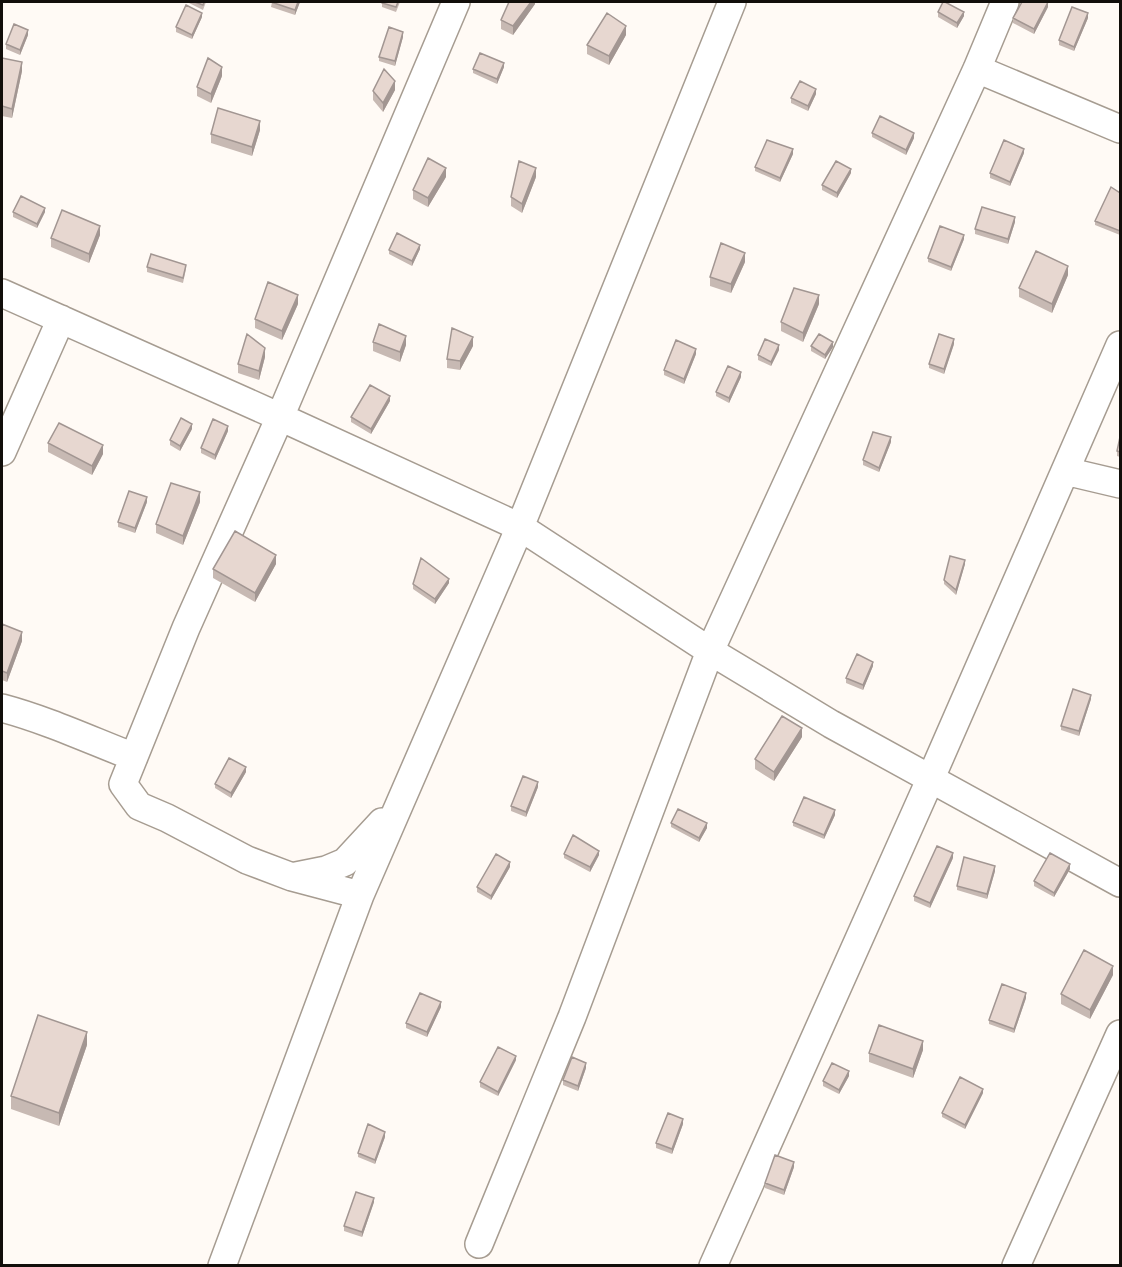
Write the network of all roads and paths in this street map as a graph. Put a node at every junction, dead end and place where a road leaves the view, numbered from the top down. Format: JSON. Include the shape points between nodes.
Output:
{"nodes":[{"id":1,"x":456,"y":2,"type":"edge"},
{"id":2,"x":732,"y":2,"type":"edge"},
{"id":3,"x":1005,"y":2,"type":"edge"},
{"id":4,"x":977,"y":69,"type":"junction"},
{"id":5,"x":1120,"y":129,"type":"edge"},
{"id":6,"x":2,"y":293,"type":"edge"},
{"id":7,"x":61,"y":319,"type":"junction"},
{"id":8,"x":1120,"y":345,"type":"edge"},
{"id":9,"x":280,"y":417,"type":"junction"},
{"id":10,"x":2,"y":452,"type":"edge"},
{"id":11,"x":1065,"y":471,"type":"junction"},
{"id":12,"x":1120,"y":484,"type":"edge"},
{"id":13,"x":520,"y":527,"type":"junction"},
{"id":14,"x":710,"y":651,"type":"junction"},
{"id":15,"x":2,"y":708,"type":"edge"},
{"id":16,"x":134,"y":757,"type":"junction"},
{"id":17,"x":930,"y":780,"type":"junction"},
{"id":18,"x":401,"y":799,"type":"junction"},
{"id":19,"x":292,"y":877,"type":"junction"},
{"id":20,"x":1120,"y":883,"type":"edge"},
{"id":21,"x":360,"y":895,"type":"junction"},
{"id":22,"x":1120,"y":1034,"type":"edge"},
{"id":23,"x":479,"y":1244,"type":"dead end"},
{"id":24,"x":222,"y":1266,"type":"edge"},
{"id":25,"x":713,"y":1266,"type":"edge"},
{"id":26,"x":1016,"y":1266,"type":"edge"}],
"edges":[{"from":1,"to":9,"type":"street"},
{"from":2,"to":13,"type":"street"},
{"from":3,"to":4,"type":"street"},
{"from":4,"to":5,"type":"street"},
{"from":4,"to":14,"type":"street"},
{"from":6,"to":7,"type":"street"},
{"from":7,"to":9,"type":"street"},
{"from":7,"to":10,"type":"street"},
{"from":8,"to":11,"type":"street"},
{"from":9,"to":13,"type":"street"},
{"from":9,"to":16,"type":"street","via":[[186,628]]},
{"from":11,"to":12,"type":"street"},
{"from":11,"to":17,"type":"street"},
{"from":13,"to":14,"type":"street"},
{"from":13,"to":18,"type":"street"},
{"from":14,"to":17,"type":"street"},
{"from":14,"to":23,"type":"street","via":[[572,1017]]},
{"from":15,"to":16,"type":"street","via":[[43,720]]},
{"from":16,"to":19,"type":"street","via":[[123,784],[139,807],[247,860]]},
{"from":17,"to":20,"type":"street"},
{"from":17,"to":25,"type":"street"},
{"from":18,"to":19,"type":"street","via":[[345,862]]},
{"from":18,"to":21,"type":"street"},
{"from":19,"to":21,"type":"street"},
{"from":21,"to":24,"type":"street"},
{"from":22,"to":26,"type":"street"}]}
